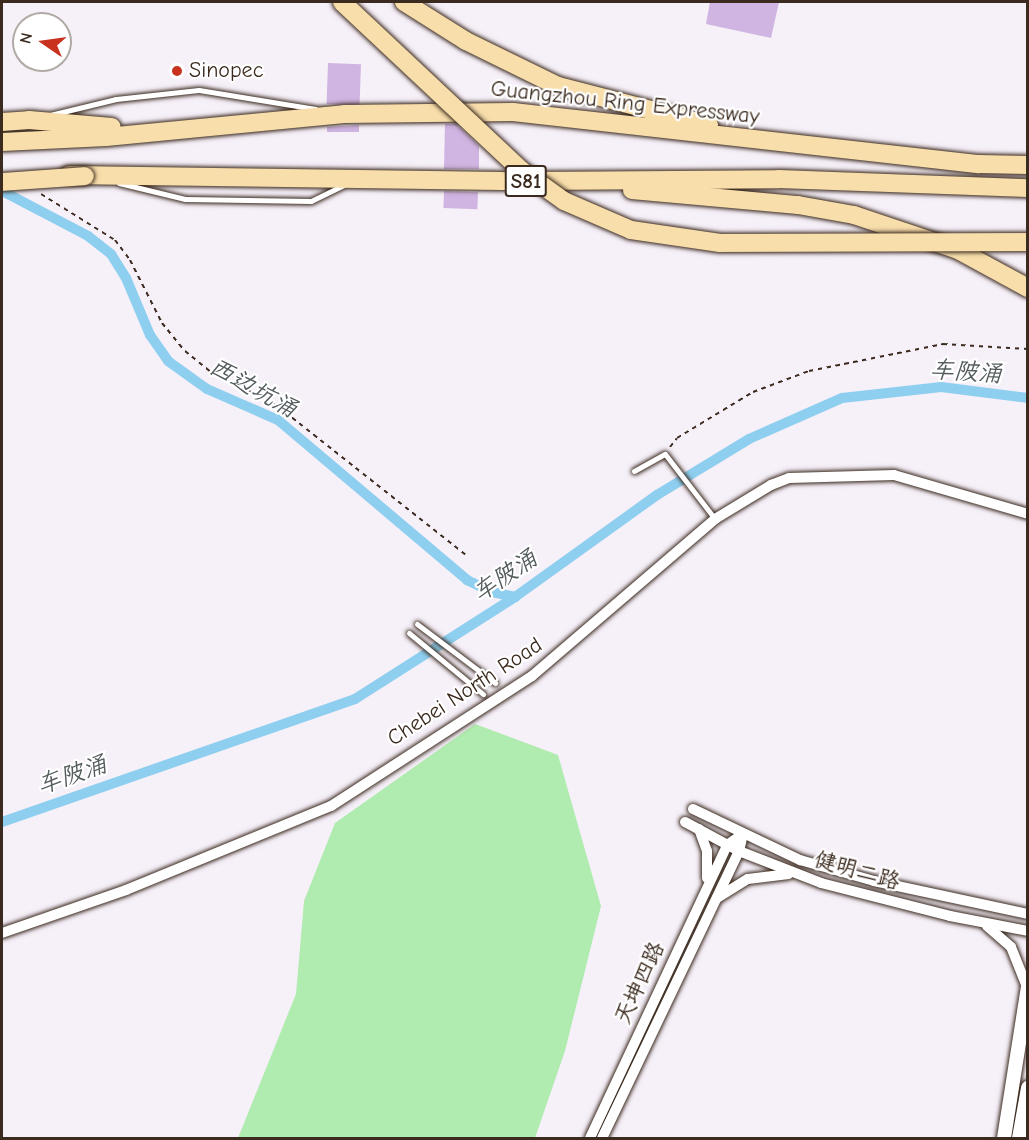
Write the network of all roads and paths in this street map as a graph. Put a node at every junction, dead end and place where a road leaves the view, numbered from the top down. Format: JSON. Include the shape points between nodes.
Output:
{"nodes":[{"id":1,"x":342,"y":2,"type":"edge"},
{"id":2,"x":404,"y":2,"type":"edge"},
{"id":3,"x":344,"y":114,"type":"junction"},
{"id":4,"x":29,"y":120,"type":"junction"},
{"id":5,"x":2,"y":122,"type":"edge"},
{"id":6,"x":159,"y":131,"type":"junction"},
{"id":7,"x":2,"y":142,"type":"edge"},
{"id":8,"x":778,"y":142,"type":"junction"},
{"id":9,"x":1028,"y":165,"type":"edge"},
{"id":10,"x":2,"y":175,"type":"edge"},
{"id":11,"x":85,"y":176,"type":"junction"},
{"id":12,"x":29,"y":181,"type":"junction"},
{"id":13,"x":520,"y":181,"type":"junction"},
{"id":14,"x":2,"y":182,"type":"edge"},
{"id":15,"x":1028,"y":188,"type":"edge"},
{"id":16,"x":1028,"y":242,"type":"edge"},
{"id":17,"x":1028,"y":288,"type":"edge"},
{"id":18,"x":1028,"y":349,"type":"edge"},
{"id":19,"x":665,"y":454,"type":"junction"},
{"id":20,"x":634,"y":471,"type":"dead end"},
{"id":21,"x":1028,"y":514,"type":"edge"},
{"id":22,"x":715,"y":519,"type":"junction"},
{"id":23,"x":467,"y":556,"type":"dead end"},
{"id":24,"x":417,"y":624,"type":"dead end"},
{"id":25,"x":409,"y":633,"type":"dead end"},
{"id":26,"x":495,"y":683,"type":"dead end"},
{"id":27,"x":483,"y":694,"type":"dead end"},
{"id":28,"x":693,"y":808,"type":"joint"},
{"id":29,"x":685,"y":822,"type":"joint"},
{"id":30,"x":698,"y":829,"type":"junction"},
{"id":31,"x":742,"y":834,"type":"junction"},
{"id":32,"x":727,"y":845,"type":"junction"},
{"id":33,"x":739,"y":851,"type":"junction"},
{"id":34,"x":795,"y":874,"type":"junction"},
{"id":35,"x":705,"y":891,"type":"junction"},
{"id":36,"x":716,"y":898,"type":"junction"},
{"id":37,"x":1028,"y":914,"type":"edge"},
{"id":38,"x":982,"y":922,"type":"junction"},
{"id":39,"x":1028,"y":931,"type":"edge"},
{"id":40,"x":2,"y":933,"type":"edge"},
{"id":41,"x":1028,"y":987,"type":"edge"},
{"id":42,"x":1028,"y":1088,"type":"edge"},
{"id":43,"x":590,"y":1138,"type":"edge"},
{"id":44,"x":602,"y":1138,"type":"edge"},
{"id":45,"x":1004,"y":1138,"type":"edge"},
{"id":46,"x":1019,"y":1138,"type":"edge"}],
"edges":[{"from":1,"to":16,"type":"highway","bridge":true,"via":[[522,170],[564,201],[631,230],[720,243]]},
{"from":2,"to":8,"type":"highway","via":[[466,41],[558,86]]},
{"from":3,"to":4,"type":"lane","via":[[199,90],[116,99]]},
{"from":3,"to":6,"type":"highway","name":"Guangzhou Ring Expressway"},
{"from":3,"to":8,"type":"highway","name":"Guangzhou Ring Expressway","via":[[513,112]]},
{"from":4,"to":5,"type":"highway"},
{"from":4,"to":6,"type":"highway"},
{"from":6,"to":7,"type":"highway","name":"Guangzhou Ring Expressway"},
{"from":8,"to":9,"type":"highway","name":"Guangzhou Ring Expressway","via":[[979,165]]},
{"from":10,"to":12,"type":"highway","number":"S81"},
{"from":11,"to":12,"type":"highway","number":"S81"},
{"from":11,"to":13,"type":"highway","number":"S81"},
{"from":11,"to":14,"type":"highway","bridge":true},
{"from":12,"to":23,"type":"path","via":[[115,240],[130,260],[162,323],[185,351],[215,375],[271,400]]},
{"from":13,"to":15,"type":"highway","number":"S81","via":[[779,179]]},
{"from":13,"to":17,"type":"highway","via":[[833,211],[936,242]]},
{"from":18,"to":19,"type":"path","via":[[943,344],[809,371],[753,392],[678,438]]},
{"from":19,"to":20,"type":"lane"},
{"from":19,"to":22,"type":"lane"},
{"from":21,"to":22,"type":"street","name":"Chebei North Road","via":[[904,477],[876,474],[789,478]]},
{"from":22,"to":40,"type":"street","name":"Chebei North Road","via":[[593,620],[549,663],[331,806],[126,890]]},
{"from":24,"to":26,"type":"lane"},
{"from":25,"to":27,"type":"lane"},
{"from":28,"to":29,"type":"lane"},
{"from":28,"to":31,"type":"street","name":"健明二路"},
{"from":29,"to":30,"type":"street","name":"健明二路"},
{"from":30,"to":32,"type":"street","name":"健明二路"},
{"from":30,"to":35,"type":"street","via":[[708,860]]},
{"from":31,"to":32,"type":"street"},
{"from":31,"to":33,"type":"street","name":"天坤四路"},
{"from":31,"to":37,"type":"street","name":"健明二路","via":[[830,870]]},
{"from":32,"to":33,"type":"street","name":"健明二路"},
{"from":32,"to":35,"type":"street","name":"天坤四路"},
{"from":33,"to":34,"type":"street","name":"健明二路"},
{"from":33,"to":36,"type":"street","name":"天坤四路"},
{"from":34,"to":36,"type":"street","via":[[758,876]]},
{"from":34,"to":38,"type":"street","name":"健明二路","via":[[872,897]]},
{"from":35,"to":43,"type":"street","name":"天坤四路"},
{"from":36,"to":44,"type":"street","name":"天坤四路"},
{"from":38,"to":39,"type":"street","name":"健明二路"},
{"from":38,"to":41,"type":"street","via":[[1011,947]]},
{"from":41,"to":45,"type":"street"},
{"from":42,"to":46,"type":"street"}]}
